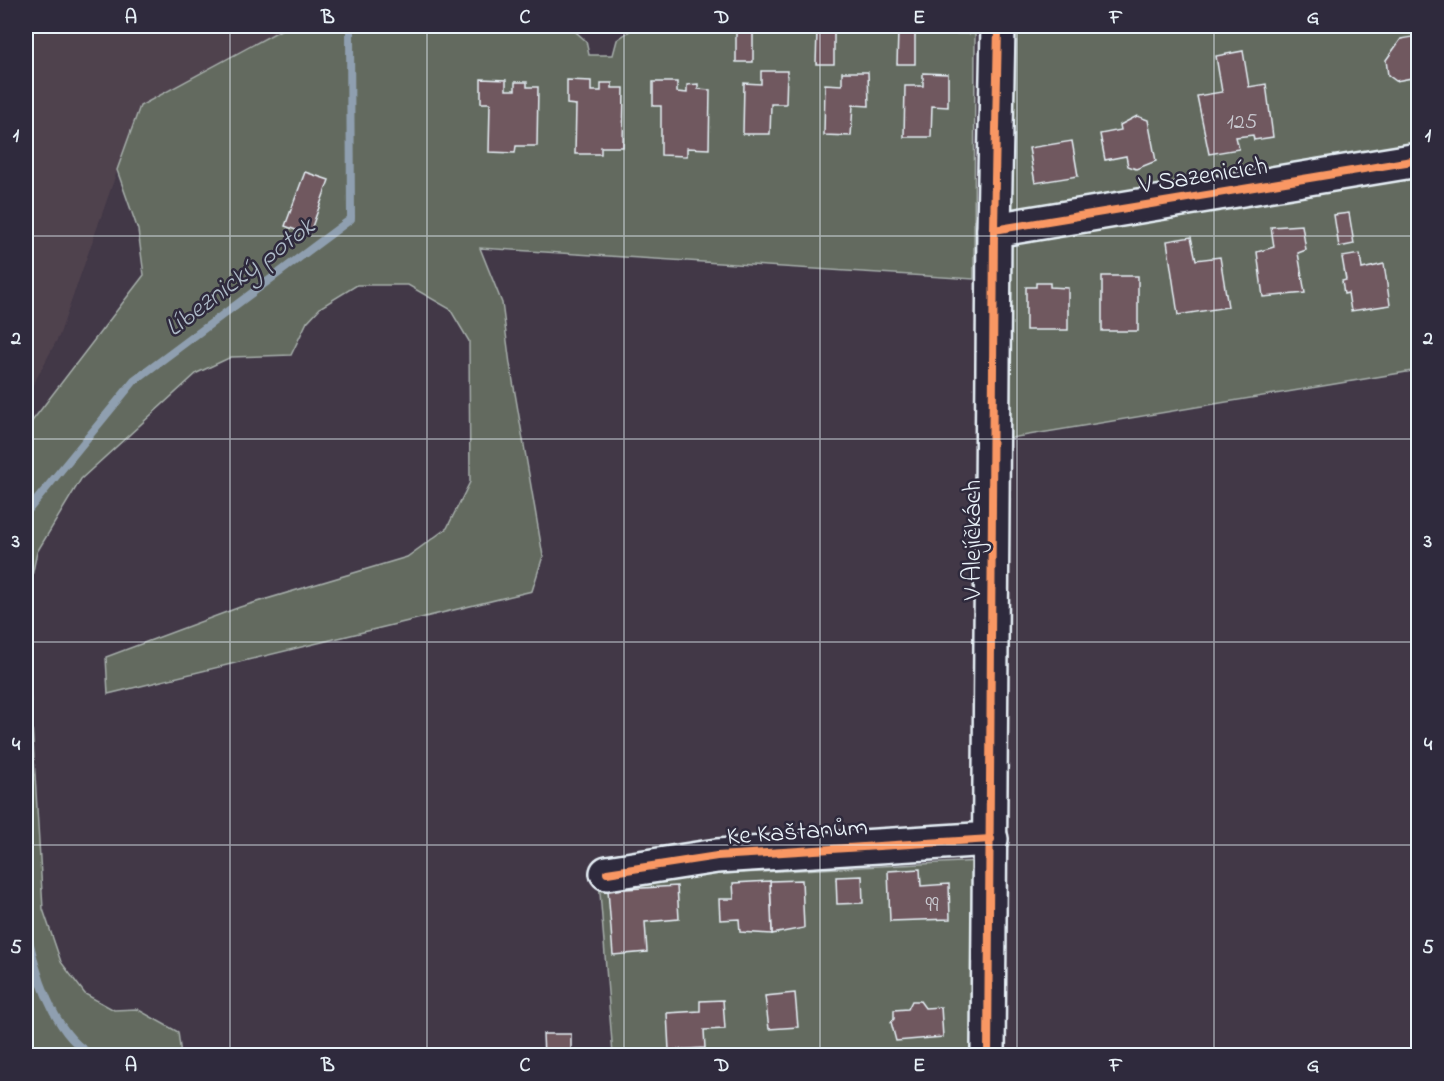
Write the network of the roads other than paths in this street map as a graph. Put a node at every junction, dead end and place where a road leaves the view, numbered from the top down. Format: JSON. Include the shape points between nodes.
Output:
{"nodes":[{"id":1,"x":998,"y":26,"type":"edge"},
{"id":2,"x":1419,"y":160,"type":"edge"},
{"id":3,"x":994,"y":230,"type":"junction"},
{"id":4,"x":991,"y":839,"type":"junction"},
{"id":5,"x":607,"y":873,"type":"dead end"},
{"id":6,"x":988,"y":1056,"type":"edge"}],
"edges":[{"from":1,"to":3,"type":"street","name":"V Alejíčkách"},
{"from":2,"to":3,"type":"street","name":"V Sazenicích"},
{"from":3,"to":4,"type":"street","name":"V Alejíčkách"},
{"from":4,"to":5,"type":"street","name":"Ke Kaštanům","via":[[717,856]]},
{"from":4,"to":6,"type":"street","name":"V Alejíčkách"}]}
